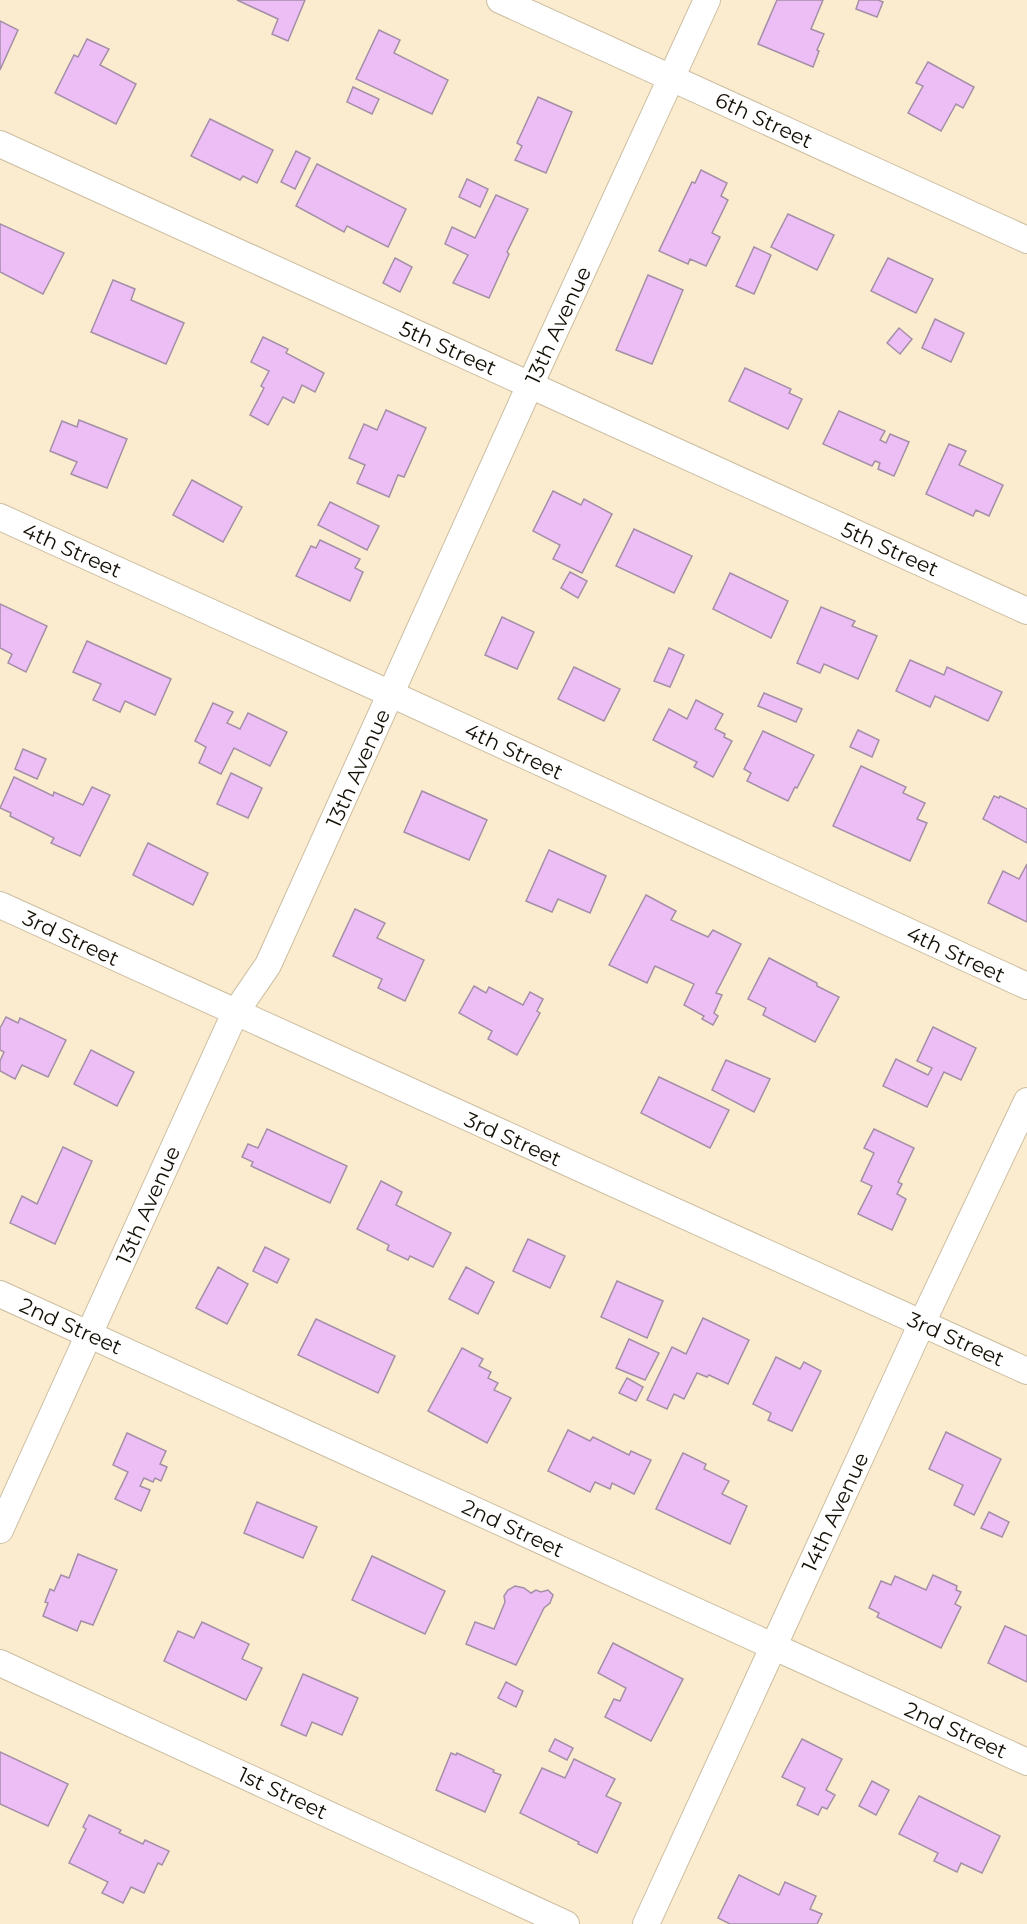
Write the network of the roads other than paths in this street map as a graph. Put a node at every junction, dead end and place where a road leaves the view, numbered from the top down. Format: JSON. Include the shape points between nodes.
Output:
{"nodes":[{"id":1,"x":500,"y":0,"type":"edge"},
{"id":2,"x":707,"y":0,"type":"edge"},
{"id":3,"x":672,"y":78,"type":"junction"},
{"id":4,"x":0,"y":144,"type":"edge"},
{"id":5,"x":1027,"y":240,"type":"edge"},
{"id":6,"x":530,"y":385,"type":"junction"},
{"id":7,"x":0,"y":517,"type":"edge"},
{"id":8,"x":1027,"y":611,"type":"edge"},
{"id":9,"x":391,"y":694,"type":"junction"},
{"id":10,"x":0,"y":905,"type":"edge"},
{"id":11,"x":1027,"y":986,"type":"edge"},
{"id":12,"x":235,"y":1013,"type":"junction"},
{"id":13,"x":1027,"y":1101,"type":"edge"},
{"id":14,"x":0,"y":1294,"type":"edge"},
{"id":15,"x":922,"y":1323,"type":"junction"},
{"id":16,"x":89,"y":1334,"type":"junction"},
{"id":17,"x":1027,"y":1371,"type":"edge"},
{"id":18,"x":0,"y":1530,"type":"edge"},
{"id":19,"x":772,"y":1646,"type":"junction"},
{"id":20,"x":0,"y":1662,"type":"edge"},
{"id":21,"x":1027,"y":1762,"type":"edge"},
{"id":22,"x":566,"y":1924,"type":"edge"},
{"id":23,"x":646,"y":1924,"type":"edge"}],
"edges":[{"from":1,"to":3,"type":"street","name":"6th Street"},
{"from":2,"to":3,"type":"street","name":"13th Avenue"},
{"from":3,"to":5,"type":"street","name":"6th Street"},
{"from":3,"to":6,"type":"street","name":"13th Avenue"},
{"from":4,"to":6,"type":"street","name":"5th Street"},
{"from":6,"to":8,"type":"street","name":"5th Street"},
{"from":6,"to":9,"type":"street","name":"13th Avenue"},
{"from":7,"to":9,"type":"street","name":"4th Street"},
{"from":9,"to":11,"type":"street","name":"4th Street"},
{"from":9,"to":12,"type":"street","name":"13th Avenue","via":[[268,965]]},
{"from":10,"to":12,"type":"street","name":"3rd Street"},
{"from":12,"to":15,"type":"street","name":"3rd Street"},
{"from":12,"to":16,"type":"street","name":"13th Avenue"},
{"from":13,"to":15,"type":"street","name":"14th Avenue"},
{"from":14,"to":16,"type":"street","name":"2nd Street"},
{"from":15,"to":17,"type":"street","name":"3rd Street"},
{"from":15,"to":19,"type":"street","name":"14th Avenue"},
{"from":16,"to":18,"type":"street","name":"13th Avenue"},
{"from":16,"to":19,"type":"street","name":"2nd Street"},
{"from":19,"to":21,"type":"street","name":"2nd Street"},
{"from":19,"to":23,"type":"street","name":"14th Avenue"},
{"from":20,"to":22,"type":"street","name":"1st Street"}]}
